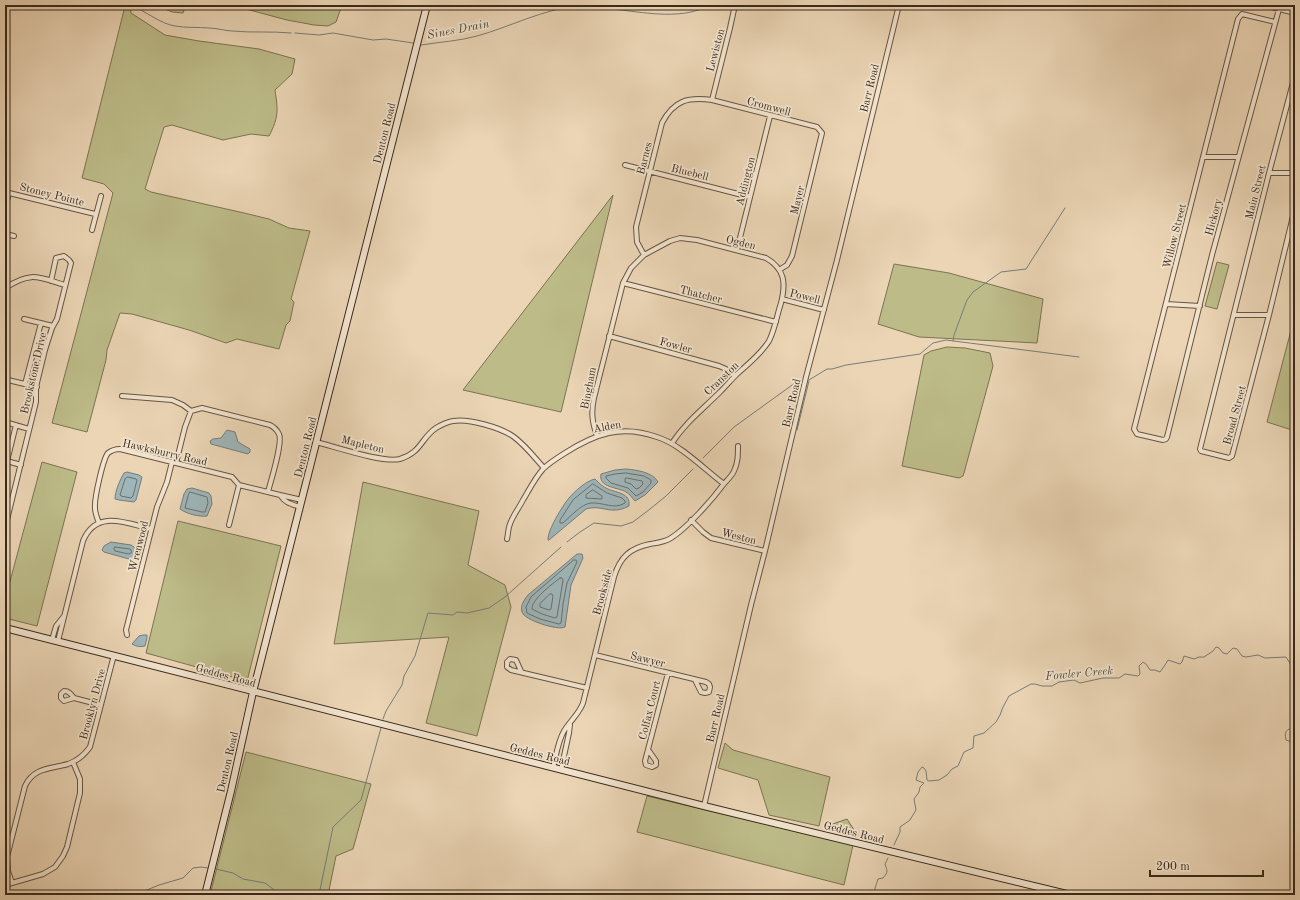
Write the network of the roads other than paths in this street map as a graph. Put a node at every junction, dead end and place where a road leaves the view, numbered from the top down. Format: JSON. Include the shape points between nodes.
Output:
{"nodes":[{"id":1,"x":427,"y":5,"type":"edge"},
{"id":2,"x":734,"y":5,"type":"edge"},
{"id":3,"x":899,"y":5,"type":"edge"},
{"id":4,"x":1263,"y":5,"type":"edge"},
{"id":5,"x":1279,"y":9,"type":"junction"},
{"id":6,"x":1295,"y":13,"type":"edge"},
{"id":7,"x":1275,"y":22,"type":"junction"},
{"id":8,"x":1295,"y":75,"type":"edge"},
{"id":9,"x":712,"y":100,"type":"junction"},
{"id":10,"x":770,"y":116,"type":"junction"},
{"id":11,"x":820,"y":130,"type":"joint"},
{"id":12,"x":1203,"y":157,"type":"junction"},
{"id":13,"x":1238,"y":157,"type":"junction"},
{"id":14,"x":625,"y":165,"type":"dead end"},
{"id":15,"x":650,"y":172,"type":"junction"},
{"id":16,"x":1269,"y":172,"type":"junction"},
{"id":17,"x":1295,"y":173,"type":"edge"},
{"id":18,"x":7,"y":192,"type":"edge"},
{"id":19,"x":101,"y":196,"type":"dead end"},
{"id":20,"x":750,"y":197,"type":"junction"},
{"id":21,"x":5,"y":208,"type":"edge"},
{"id":22,"x":1295,"y":208,"type":"edge"},
{"id":23,"x":95,"y":214,"type":"junction"},
{"id":24,"x":92,"y":230,"type":"dead end"},
{"id":25,"x":5,"y":234,"type":"edge"},
{"id":26,"x":14,"y":236,"type":"dead end"},
{"id":27,"x":736,"y":250,"type":"junction"},
{"id":28,"x":644,"y":255,"type":"junction"},
{"id":29,"x":779,"y":270,"type":"junction"},
{"id":30,"x":51,"y":281,"type":"junction"},
{"id":31,"x":623,"y":283,"type":"junction"},
{"id":32,"x":65,"y":285,"type":"junction"},
{"id":33,"x":5,"y":288,"type":"edge"},
{"id":34,"x":782,"y":299,"type":"junction"},
{"id":35,"x":1166,"y":304,"type":"junction"},
{"id":36,"x":1200,"y":306,"type":"junction"},
{"id":37,"x":824,"y":310,"type":"junction"},
{"id":38,"x":1234,"y":314,"type":"junction"},
{"id":39,"x":1269,"y":315,"type":"junction"},
{"id":40,"x":24,"y":319,"type":"dead end"},
{"id":41,"x":776,"y":322,"type":"junction"},
{"id":42,"x":41,"y":323,"type":"junction"},
{"id":43,"x":53,"y":326,"type":"junction"},
{"id":44,"x":609,"y":336,"type":"junction"},
{"id":45,"x":735,"y":376,"type":"junction"},
{"id":46,"x":8,"y":380,"type":"dead end"},
{"id":47,"x":25,"y":384,"type":"junction"},
{"id":48,"x":36,"y":387,"type":"junction"},
{"id":49,"x":122,"y":396,"type":"dead end"},
{"id":50,"x":191,"y":411,"type":"junction"},
{"id":51,"x":5,"y":422,"type":"edge"},
{"id":52,"x":16,"y":425,"type":"junction"},
{"id":53,"x":29,"y":429,"type":"junction"},
{"id":54,"x":1169,"y":432,"type":"joint"},
{"id":55,"x":597,"y":436,"type":"junction"},
{"id":56,"x":316,"y":442,"type":"junction"},
{"id":57,"x":672,"y":443,"type":"junction"},
{"id":58,"x":738,"y":446,"type":"dead end"},
{"id":59,"x":6,"y":461,"type":"edge"},
{"id":60,"x":174,"y":462,"type":"junction"},
{"id":61,"x":21,"y":465,"type":"junction"},
{"id":62,"x":544,"y":468,"type":"junction"},
{"id":63,"x":724,"y":484,"type":"junction"},
{"id":64,"x":239,"y":485,"type":"junction"},
{"id":65,"x":268,"y":492,"type":"junction"},
{"id":66,"x":280,"y":495,"type":"junction"},
{"id":67,"x":302,"y":500,"type":"junction"},
{"id":68,"x":5,"y":505,"type":"edge"},
{"id":69,"x":10,"y":506,"type":"junction"},
{"id":70,"x":300,"y":507,"type":"junction"},
{"id":71,"x":691,"y":520,"type":"junction"},
{"id":72,"x":99,"y":523,"type":"junction"},
{"id":73,"x":229,"y":525,"type":"dead end"},
{"id":74,"x":5,"y":528,"type":"edge"},
{"id":75,"x":151,"y":529,"type":"junction"},
{"id":76,"x":507,"y":539,"type":"dead end"},
{"id":77,"x":765,"y":551,"type":"junction"},
{"id":78,"x":64,"y":616,"type":"junction"},
{"id":79,"x":5,"y":628,"type":"edge"},
{"id":80,"x":127,"y":635,"type":"dead end"},
{"id":81,"x":52,"y":640,"type":"junction"},
{"id":82,"x":58,"y":641,"type":"junction"},
{"id":83,"x":114,"y":655,"type":"junction"},
{"id":84,"x":596,"y":655,"type":"junction"},
{"id":85,"x":521,"y":671,"type":"dead end"},
{"id":86,"x":668,"y":673,"type":"junction"},
{"id":87,"x":696,"y":680,"type":"dead end"},
{"id":88,"x":587,"y":688,"type":"junction"},
{"id":89,"x":253,"y":692,"type":"junction"},
{"id":90,"x":74,"y":698,"type":"dead end"},
{"id":91,"x":101,"y":705,"type":"junction"},
{"id":92,"x":570,"y":725,"type":"junction"},
{"id":93,"x":649,"y":751,"type":"dead end"},
{"id":94,"x":73,"y":762,"type":"junction"},
{"id":95,"x":553,"y":768,"type":"junction"},
{"id":96,"x":560,"y":770,"type":"junction"},
{"id":97,"x":704,"y":806,"type":"junction"},
{"id":98,"x":12,"y":883,"type":"junction"},
{"id":99,"x":5,"y":886,"type":"edge"},
{"id":100,"x":206,"y":895,"type":"edge"},
{"id":101,"x":1071,"y":895,"type":"edge"}],
"edges":[{"from":1,"to":56,"type":"main road","name":"Denton Road"},
{"from":2,"to":9,"type":"street","name":"Lewiston"},
{"from":3,"to":37,"type":"street","name":"Barr Road"},
{"from":4,"to":5,"type":"street"},
{"from":5,"to":6,"type":"street"},
{"from":5,"to":7,"type":"street","name":"Hickory"},
{"from":7,"to":12,"type":"street","name":"Willow Street","via":[[1242,14],[1240,16]]},
{"from":7,"to":13,"type":"street","name":"Hickory"},
{"from":8,"to":16,"type":"street","name":"Main Street"},
{"from":9,"to":10,"type":"street","name":"Cromwell"},
{"from":9,"to":15,"type":"street","name":"Barnes","via":[[691,98],[670,111],[662,123]]},
{"from":10,"to":11,"type":"street","name":"Cromwell","via":[[817,127]]},
{"from":10,"to":20,"type":"street","name":"Addington"},
{"from":11,"to":29,"type":"street","name":"Mayer","via":[[822,133],[792,256],[787,265]]},
{"from":12,"to":13,"type":"street"},
{"from":12,"to":35,"type":"street","name":"Willow Street"},
{"from":13,"to":36,"type":"street","name":"Hickory"},
{"from":14,"to":15,"type":"street","name":"Bluebell"},
{"from":15,"to":20,"type":"street","name":"Bluebell"},
{"from":15,"to":28,"type":"street","name":"Barnes","via":[[636,231],[639,247]]},
{"from":16,"to":17,"type":"street"},
{"from":16,"to":38,"type":"street","name":"Main Street"},
{"from":18,"to":21,"type":"street"},
{"from":18,"to":23,"type":"street","name":"Stoney Pointe"},
{"from":19,"to":23,"type":"street"},
{"from":20,"to":27,"type":"street","name":"Addington"},
{"from":22,"to":39,"type":"street","name":"Broad Street"},
{"from":23,"to":24,"type":"street"},
{"from":25,"to":26,"type":"street"},
{"from":27,"to":28,"type":"street","name":"Ogden","via":[[680,238]]},
{"from":27,"to":29,"type":"street","name":"Ogden","via":[[766,258]]},
{"from":28,"to":31,"type":"street","name":"Ogden","via":[[631,268]]},
{"from":29,"to":34,"type":"street","via":[[784,282]]},
{"from":30,"to":32,"type":"street"},
{"from":30,"to":32,"type":"street","name":"Brookstone Drive","via":[[56,258],[64,256],[71,263]]},
{"from":30,"to":33,"type":"street","via":[[30,277],[17,280]]},
{"from":31,"to":41,"type":"street","name":"Thatcher"},
{"from":31,"to":44,"type":"street","name":"Bingham"},
{"from":32,"to":43,"type":"street","name":"Brookstone Drive"},
{"from":34,"to":37,"type":"street","name":"Powell"},
{"from":34,"to":41,"type":"street"},
{"from":35,"to":36,"type":"street"},
{"from":35,"to":54,"type":"street","name":"Willow Street","via":[[1134,429],[1137,434],[1164,440]]},
{"from":36,"to":54,"type":"street","name":"Hickory"},
{"from":37,"to":77,"type":"street","name":"Barr Road"},
{"from":38,"to":39,"type":"street"},
{"from":38,"to":39,"type":"street","name":"Broad Street","via":[[1200,448],[1201,451],[1229,458],[1232,456]]},
{"from":40,"to":42,"type":"street"},
{"from":41,"to":45,"type":"street","name":"Cranston","via":[[765,346]]},
{"from":42,"to":43,"type":"street"},
{"from":42,"to":47,"type":"street"},
{"from":43,"to":48,"type":"street","name":"Brookstone Drive"},
{"from":44,"to":45,"type":"street","name":"Fowler","via":[[719,366]]},
{"from":44,"to":55,"type":"street","name":"Bingham","via":[[592,408],[592,420]]},
{"from":45,"to":57,"type":"street","name":"Cranston","via":[[678,433]]},
{"from":46,"to":47,"type":"street"},
{"from":47,"to":48,"type":"street"},
{"from":48,"to":53,"type":"street","name":"Brookstone Drive","via":[[36,402]]},
{"from":49,"to":50,"type":"street","via":[[172,400]]},
{"from":50,"to":60,"type":"street","name":"Wrenwood"},
{"from":50,"to":65,"type":"street","via":[[202,408],[270,425],[276,429],[280,443]]},
{"from":51,"to":52,"type":"street"},
{"from":52,"to":53,"type":"street"},
{"from":52,"to":59,"type":"street"},
{"from":53,"to":61,"type":"street","name":"Brookstone Drive"},
{"from":55,"to":57,"type":"street","name":"Alden","via":[[640,432]]},
{"from":55,"to":62,"type":"street","name":"Alden"},
{"from":56,"to":62,"type":"street","name":"Mapleton","via":[[382,459],[398,459],[409,456],[436,428],[453,421],[468,421],[498,428],[510,434]]},
{"from":56,"to":67,"type":"main road","name":"Denton Road"},
{"from":57,"to":63,"type":"street","name":"Alden"},
{"from":58,"to":63,"type":"street","name":"Brookside","via":[[736,467]]},
{"from":59,"to":61,"type":"street"},
{"from":60,"to":64,"type":"street","name":"Hawksburry Road","via":[[232,477]]},
{"from":60,"to":72,"type":"street","name":"Hawksburry Road","via":[[120,449],[109,453],[104,461],[95,497]]},
{"from":60,"to":75,"type":"street","name":"Wrenwood"},
{"from":61,"to":69,"type":"street","name":"Brookstone Drive"},
{"from":62,"to":76,"type":"street","name":"Alden","via":[[510,524]]},
{"from":63,"to":71,"type":"street","name":"Brookside"},
{"from":64,"to":65,"type":"street","name":"Hawksburry Road"},
{"from":64,"to":73,"type":"street"},
{"from":65,"to":66,"type":"street","name":"Hawksburry Road"},
{"from":66,"to":67,"type":"street","name":"Hawksburry Road"},
{"from":66,"to":70,"type":"street","name":"Hawksburry Road","via":[[287,503]]},
{"from":67,"to":70,"type":"main road","name":"Denton Road"},
{"from":68,"to":69,"type":"street"},
{"from":69,"to":74,"type":"street","name":"Brookstone Drive"},
{"from":70,"to":89,"type":"main road","name":"Denton Road"},
{"from":71,"to":77,"type":"street","name":"Weston","via":[[706,535]]},
{"from":71,"to":84,"type":"street","name":"Brookside","via":[[670,539],[638,547],[629,552],[620,563],[614,577]]},
{"from":72,"to":75,"type":"street","via":[[115,520]]},
{"from":72,"to":78,"type":"street","via":[[89,530],[83,541]]},
{"from":75,"to":80,"type":"street","name":"Wrenwood","via":[[126,630]]},
{"from":77,"to":97,"type":"street","name":"Barr Road"},
{"from":78,"to":81,"type":"street","via":[[56,626]]},
{"from":78,"to":82,"type":"street"},
{"from":79,"to":81,"type":"main road","name":"Geddes Road"},
{"from":81,"to":82,"type":"main road","name":"Geddes Road"},
{"from":82,"to":83,"type":"main road","name":"Geddes Road"},
{"from":83,"to":89,"type":"main road","name":"Geddes Road"},
{"from":83,"to":91,"type":"street","name":"Brooklyn Drive"},
{"from":84,"to":86,"type":"street","name":"Sawyer"},
{"from":84,"to":88,"type":"street","name":"Brookside"},
{"from":85,"to":88,"type":"street"},
{"from":86,"to":87,"type":"street","name":"Sawyer"},
{"from":86,"to":93,"type":"street","name":"Colfax Court"},
{"from":88,"to":92,"type":"street","name":"Brookside","via":[[582,707]]},
{"from":89,"to":95,"type":"main road","name":"Geddes Road"},
{"from":89,"to":100,"type":"main road","name":"Denton Road"},
{"from":90,"to":91,"type":"street"},
{"from":91,"to":94,"type":"street","name":"Brooklyn Drive","via":[[90,747]]},
{"from":92,"to":95,"type":"street","name":"Brookside","via":[[561,737]]},
{"from":92,"to":96,"type":"street","name":"Brookside"},
{"from":94,"to":98,"type":"street","name":"Brooklyn Drive","via":[[40,771],[27,782],[7,857]]},
{"from":94,"to":98,"type":"street","via":[[80,779],[80,793],[63,856],[55,867],[43,874]]},
{"from":95,"to":96,"type":"main road","name":"Geddes Road"},
{"from":96,"to":97,"type":"main road","name":"Geddes Road"},
{"from":97,"to":101,"type":"main road","name":"Geddes Road"},
{"from":98,"to":99,"type":"street"}]}
